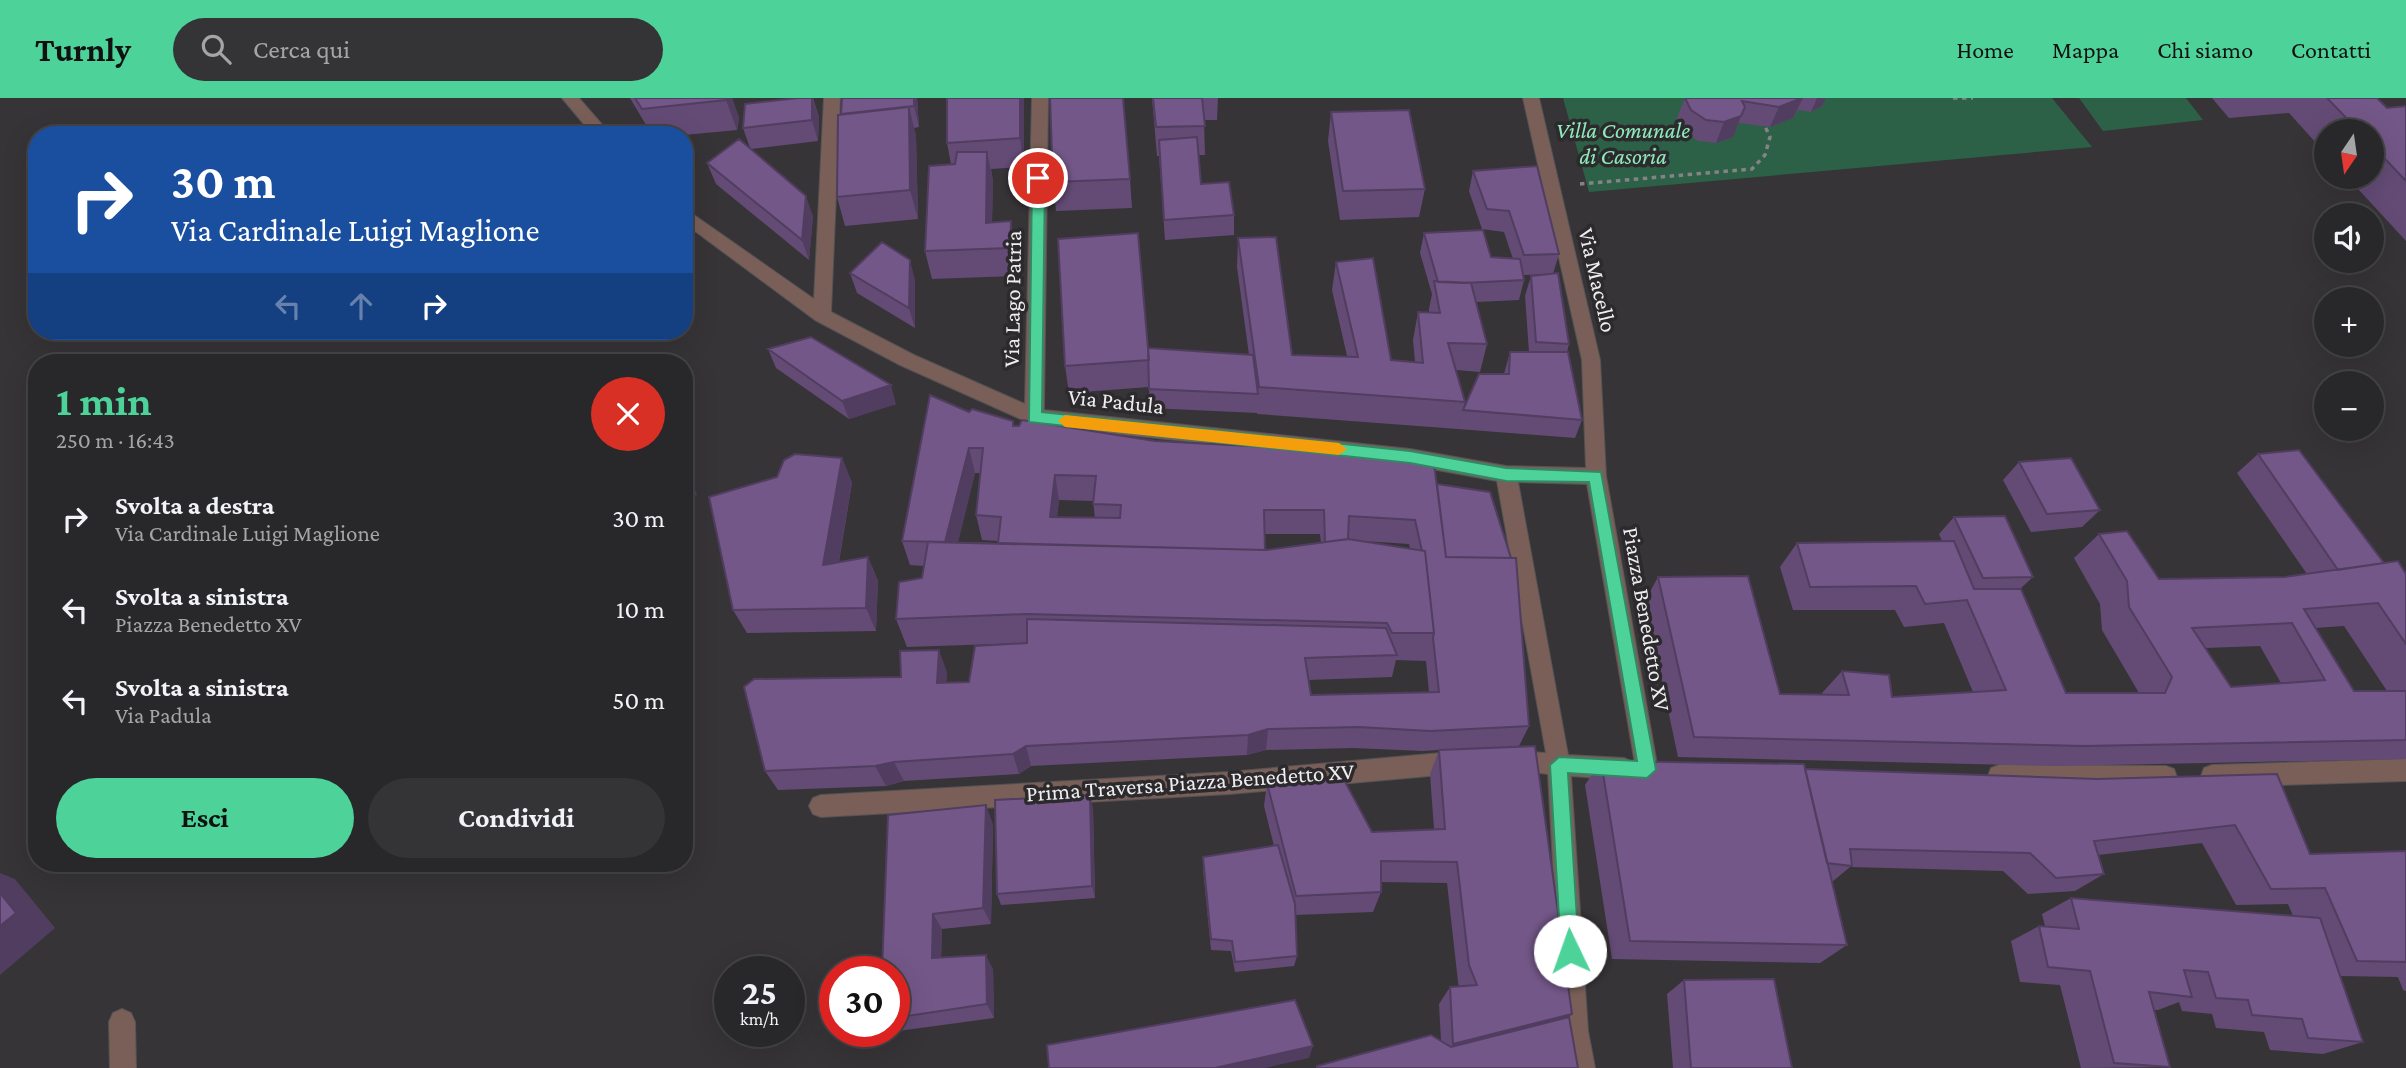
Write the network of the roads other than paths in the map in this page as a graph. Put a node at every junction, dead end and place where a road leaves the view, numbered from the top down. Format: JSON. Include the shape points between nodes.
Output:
{"nodes":[{"id":1,"x":570,"y":98,"type":"edge"},
{"id":2,"x":832,"y":98,"type":"edge"},
{"id":3,"x":1040,"y":98,"type":"edge"},
{"id":4,"x":1531,"y":98,"type":"edge"},
{"id":5,"x":595,"y":126,"type":"edge"},
{"id":6,"x":693,"y":221,"type":"edge"},
{"id":7,"x":822,"y":315,"type":"junction"},
{"id":8,"x":1034,"y":417,"type":"junction"},
{"id":9,"x":1506,"y":474,"type":"junction"},
{"id":10,"x":1596,"y":476,"type":"junction"},
{"id":11,"x":1559,"y":765,"type":"junction"},
{"id":12,"x":1647,"y":770,"type":"junction"},
{"id":13,"x":1672,"y":771,"type":"edge"},
{"id":14,"x":2406,"y":771,"type":"edge"},
{"id":15,"x":1981,"y":776,"type":"edge"},
{"id":16,"x":821,"y":806,"type":"dead end"},
{"id":17,"x":122,"y":1022,"type":"dead end"},
{"id":18,"x":123,"y":1068,"type":"edge"},
{"id":19,"x":1582,"y":1068,"type":"edge"}],
"edges":[{"from":1,"to":5,"type":"street"},
{"from":2,"to":7,"type":"street"},
{"from":3,"to":8,"type":"street","name":"Via Lago Patria"},
{"from":4,"to":10,"type":"street","name":"Via Macello","via":[[1591,360]]},
{"from":6,"to":7,"type":"street","name":"Via Padula"},
{"from":7,"to":8,"type":"street","name":"Via Padula","via":[[907,360]]},
{"from":8,"to":9,"type":"street","name":"Via Padula","via":[[1410,457]]},
{"from":9,"to":10,"type":"street","name":"Via Padula"},
{"from":9,"to":11,"type":"street"},
{"from":10,"to":12,"type":"street","name":"Piazza Benedetto XV"},
{"from":11,"to":12,"type":"street","name":"Prima Traversa Piazza Benedetto XV"},
{"from":11,"to":16,"type":"street","name":"Prima Traversa Piazza Benedetto XV","via":[[1441,763],[1229,783]]},
{"from":11,"to":19,"type":"street","via":[[1575,1031]]},
{"from":12,"to":13,"type":"street","name":"Prima Traversa Piazza Benedetto XV"},
{"from":14,"to":15,"type":"street","via":[[2144,778]]},
{"from":17,"to":18,"type":"street"}]}
